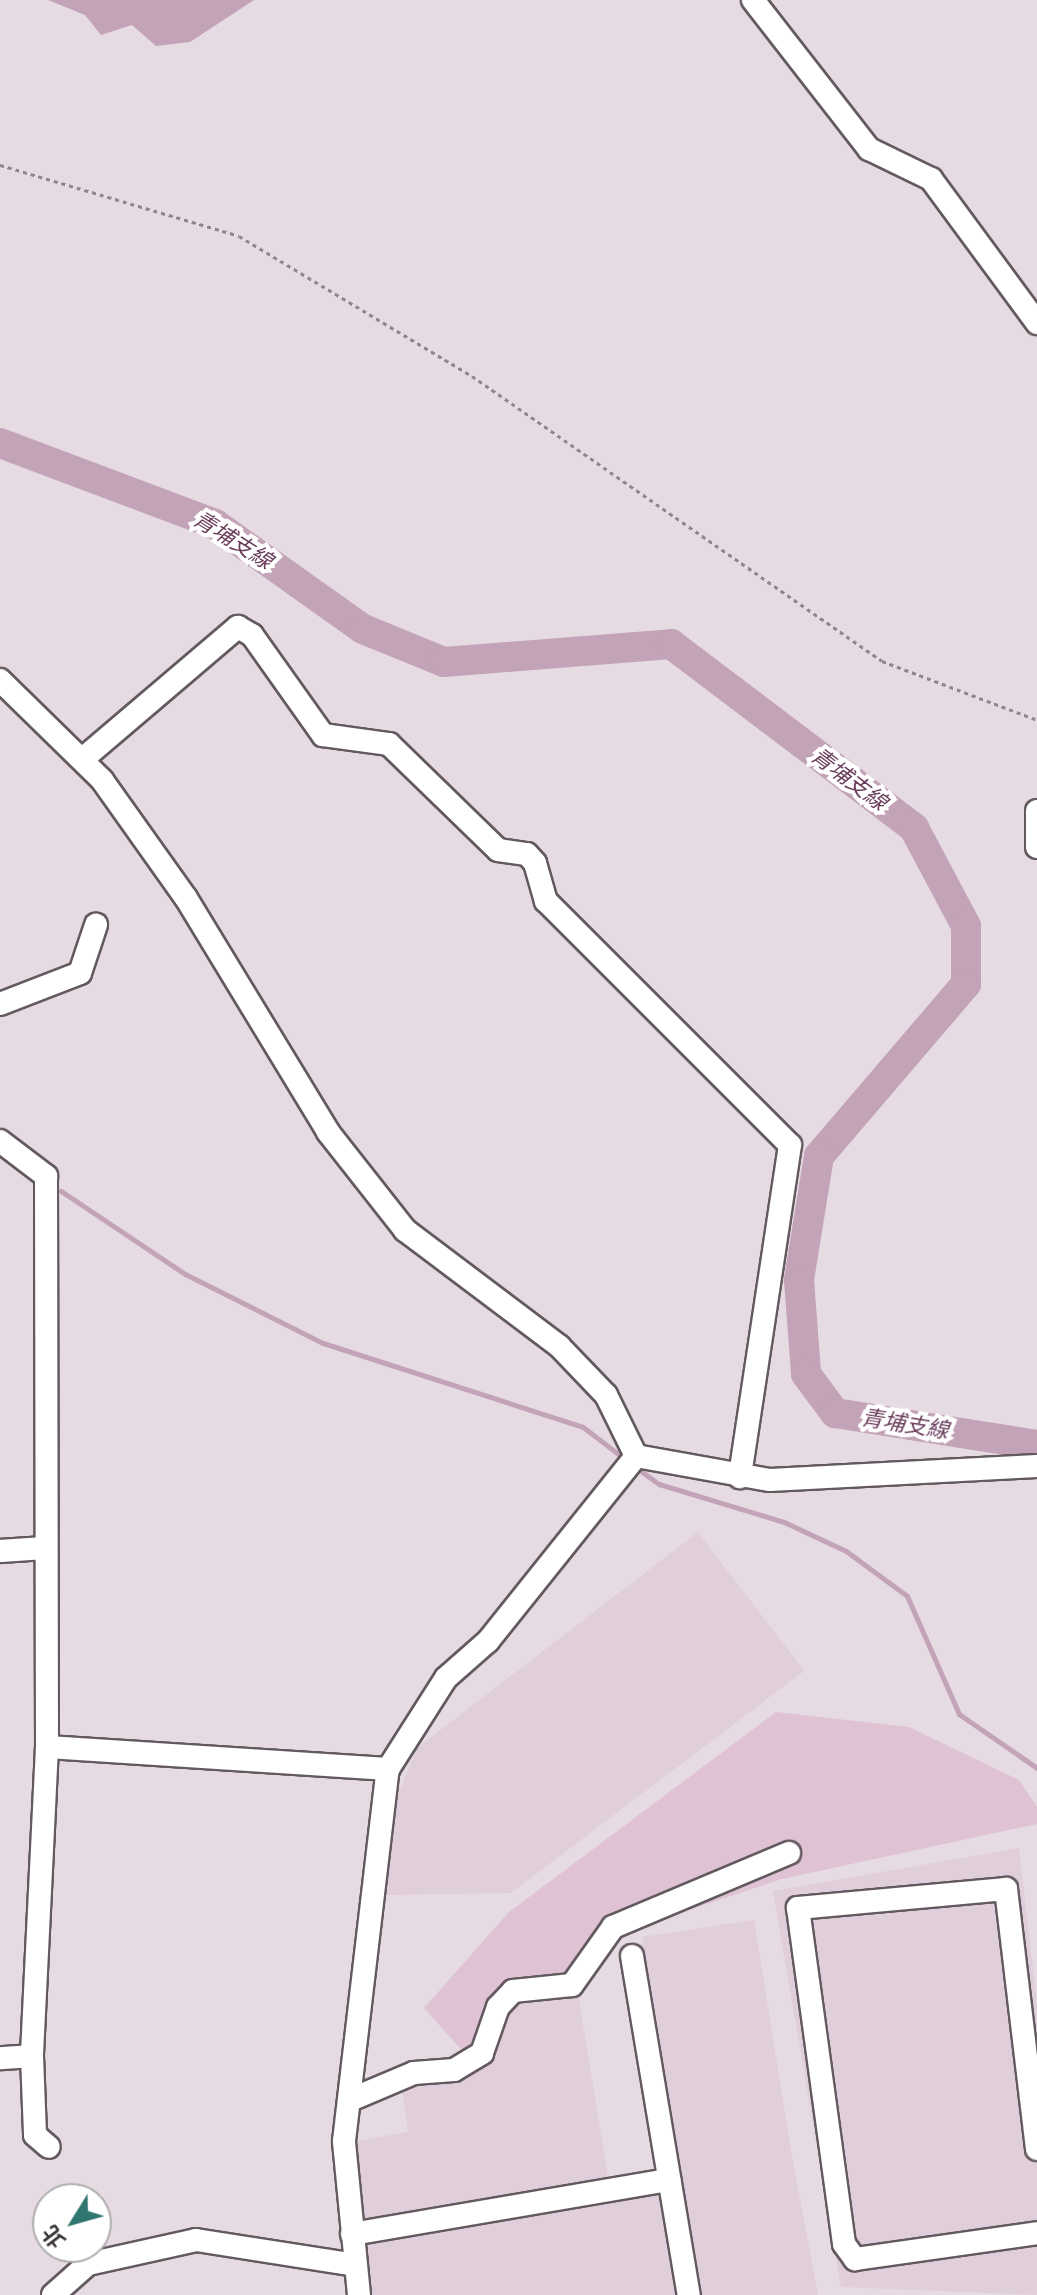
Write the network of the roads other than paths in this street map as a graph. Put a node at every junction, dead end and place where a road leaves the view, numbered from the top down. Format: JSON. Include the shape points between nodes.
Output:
{"nodes":[{"id":1,"x":753,"y":0,"type":"edge"},
{"id":2,"x":1037,"y":323,"type":"edge"},
{"id":3,"x":0,"y":680,"type":"edge"},
{"id":4,"x":85,"y":757,"type":"junction"},
{"id":5,"x":1037,"y":811,"type":"edge"},
{"id":6,"x":1037,"y":847,"type":"edge"},
{"id":7,"x":96,"y":925,"type":"dead end"},
{"id":8,"x":0,"y":1004,"type":"edge"},
{"id":9,"x":0,"y":1141,"type":"edge"},
{"id":10,"x":630,"y":1465,"type":"junction"},
{"id":11,"x":1037,"y":1466,"type":"edge"},
{"id":12,"x":740,"y":1477,"type":"junction"},
{"id":13,"x":45,"y":1548,"type":"junction"},
{"id":14,"x":0,"y":1551,"type":"edge"},
{"id":15,"x":47,"y":1747,"type":"junction"},
{"id":16,"x":388,"y":1769,"type":"junction"},
{"id":17,"x":789,"y":1853,"type":"dead end"},
{"id":18,"x":632,"y":1956,"type":"dead end"},
{"id":19,"x":32,"y":2056,"type":"junction"},
{"id":20,"x":0,"y":2058,"type":"edge"},
{"id":21,"x":350,"y":2100,"type":"junction"},
{"id":22,"x":49,"y":2147,"type":"dead end"},
{"id":23,"x":1037,"y":2149,"type":"edge"},
{"id":24,"x":669,"y":2180,"type":"junction"},
{"id":25,"x":1037,"y":2233,"type":"edge"},
{"id":26,"x":352,"y":2234,"type":"junction"},
{"id":27,"x":355,"y":2265,"type":"junction"},
{"id":28,"x":53,"y":2295,"type":"edge"},
{"id":29,"x":359,"y":2295,"type":"edge"},
{"id":30,"x":689,"y":2295,"type":"edge"}],
"edges":[{"from":1,"to":2,"type":"street","via":[[869,149],[931,179]]},
{"from":3,"to":4,"type":"street"},
{"from":4,"to":10,"type":"street","via":[[186,898],[328,1132],[405,1230],[559,1346],[606,1395]]},
{"from":4,"to":12,"type":"street","via":[[238,627],[252,635],[323,735],[389,744],[498,850],[527,854],[535,863],[546,901],[790,1145]]},
{"from":5,"to":6,"type":"street"},
{"from":7,"to":8,"type":"street","via":[[80,973]]},
{"from":9,"to":13,"type":"street","via":[[46,1176]]},
{"from":10,"to":12,"type":"street"},
{"from":10,"to":16,"type":"street","via":[[488,1641],[446,1678]]},
{"from":11,"to":12,"type":"street"},
{"from":13,"to":14,"type":"street"},
{"from":13,"to":15,"type":"street"},
{"from":15,"to":16,"type":"street"},
{"from":15,"to":19,"type":"street"},
{"from":16,"to":21,"type":"street","via":[[364,1922]]},
{"from":17,"to":21,"type":"street","via":[[613,1927],[572,1985],[513,1991],[498,2007],[482,2053],[454,2070],[414,2073]]},
{"from":18,"to":24,"type":"street"},
{"from":19,"to":20,"type":"street"},
{"from":19,"to":22,"type":"street","via":[[35,2135]]},
{"from":21,"to":26,"type":"street","via":[[344,2141]]},
{"from":23,"to":25,"type":"street","via":[[1006,1889],[798,1908],[844,2244],[855,2259]]},
{"from":24,"to":26,"type":"street"},
{"from":24,"to":30,"type":"street"},
{"from":26,"to":27,"type":"street"},
{"from":27,"to":28,"type":"street","via":[[196,2240],[88,2264]]},
{"from":27,"to":29,"type":"street"}]}
